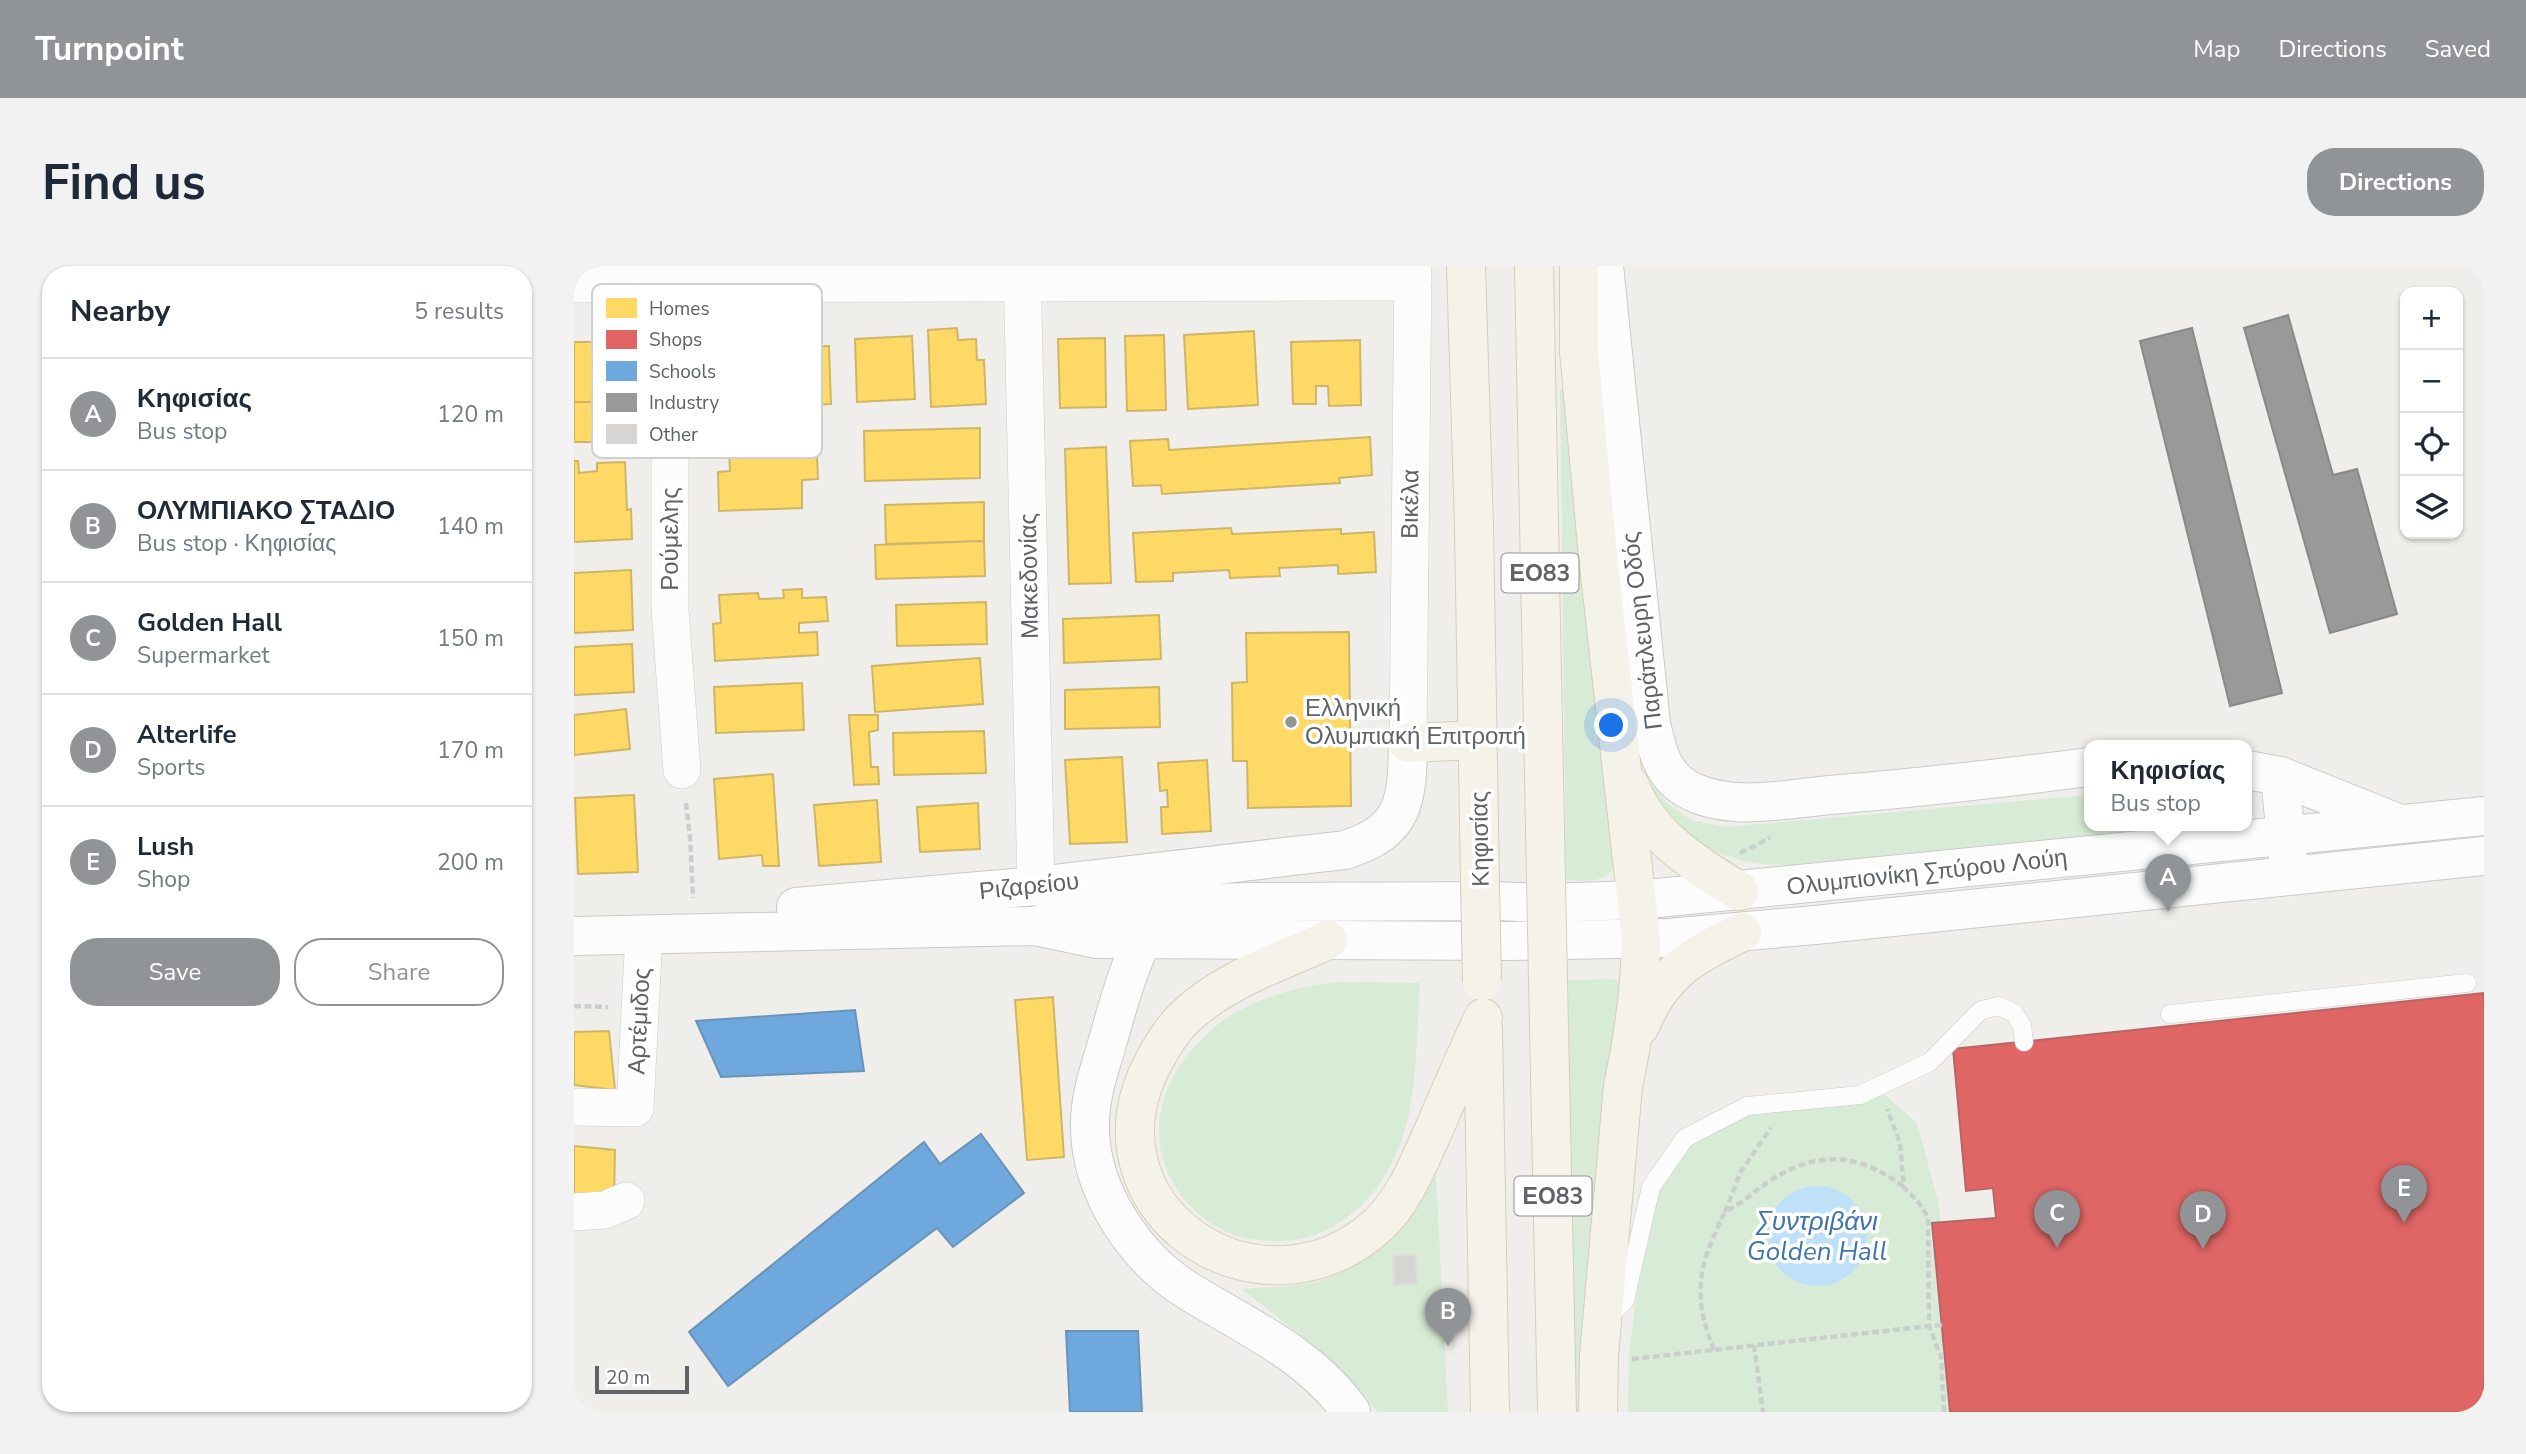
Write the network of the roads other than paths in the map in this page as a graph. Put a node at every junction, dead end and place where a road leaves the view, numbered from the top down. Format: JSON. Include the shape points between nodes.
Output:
{"nodes":[{"id":1,"x":1466,"y":266,"type":"edge"},
{"id":2,"x":1534,"y":266,"type":"edge"},
{"id":3,"x":1578,"y":266,"type":"edge"},
{"id":4,"x":1604,"y":266,"type":"edge"},
{"id":5,"x":1022,"y":274,"type":"edge"},
{"id":6,"x":1413,"y":274,"type":"edge"},
{"id":7,"x":670,"y":275,"type":"edge"},
{"id":8,"x":574,"y":284,"type":"edge"},
{"id":9,"x":670,"y":458,"type":"edge"},
{"id":10,"x":1478,"y":740,"type":"junction"},
{"id":11,"x":1408,"y":743,"type":"junction"},
{"id":12,"x":1622,"y":765,"type":"junction"},
{"id":13,"x":2084,"y":768,"type":"edge"},
{"id":14,"x":682,"y":770,"type":"road end"},
{"id":15,"x":2263,"y":773,"type":"edge"},
{"id":16,"x":2484,"y":816,"type":"edge"},
{"id":17,"x":2400,"y":824,"type":"junction"},
{"id":18,"x":2286,"y":835,"type":"junction"},
{"id":19,"x":2484,"y":856,"type":"edge"},
{"id":20,"x":2290,"y":876,"type":"junction"},
{"id":21,"x":1036,"y":886,"type":"junction"},
{"id":22,"x":1488,"y":891,"type":"junction"},
{"id":23,"x":1740,"y":891,"type":"junction"},
{"id":24,"x":1638,"y":900,"type":"junction"},
{"id":25,"x":1182,"y":903,"type":"junction"},
{"id":26,"x":1035,"y":926,"type":"junction"},
{"id":27,"x":1742,"y":932,"type":"junction"},
{"id":28,"x":574,"y":934,"type":"edge"},
{"id":29,"x":644,"y":935,"type":"junction"},
{"id":30,"x":1142,"y":940,"type":"junction"},
{"id":31,"x":1328,"y":940,"type":"junction"},
{"id":32,"x":1641,"y":940,"type":"junction"},
{"id":33,"x":1508,"y":941,"type":"joint"},
{"id":34,"x":2467,"y":983,"type":"dead end"},
{"id":35,"x":1482,"y":1000,"type":"junction"},
{"id":36,"x":2170,"y":1014,"type":"dead end"},
{"id":37,"x":2024,"y":1042,"type":"dead end"},
{"id":38,"x":1632,"y":1048,"type":"junction"},
{"id":39,"x":574,"y":1107,"type":"edge"},
{"id":40,"x":626,"y":1201,"type":"dead end"},
{"id":41,"x":574,"y":1212,"type":"edge"},
{"id":42,"x":1602,"y":1324,"type":"junction"},
{"id":43,"x":1601,"y":1404,"type":"edge"},
{"id":44,"x":1351,"y":1412,"type":"edge"},
{"id":45,"x":1490,"y":1412,"type":"edge"},
{"id":46,"x":1557,"y":1412,"type":"edge"}],
"edges":[{"from":1,"to":10,"type":"main road","name":"Κηφισίας","number":"ΕΟ83"},
{"from":2,"to":46,"type":"main road","number":"ΕΟ83","bridge":true},
{"from":3,"to":12,"type":"main road","via":[[1579,352]]},
{"from":4,"to":13,"type":"main road","name":"Παράπλευρη Οδός","via":[[1651,723],[1657,754],[1675,782],[1705,796],[1739,802]]},
{"from":5,"to":6,"type":"street"},
{"from":5,"to":7,"type":"street"},
{"from":5,"to":21,"type":"street","name":"Μακεδονίας"},
{"from":6,"to":11,"type":"street","name":"Βικέλα"},
{"from":7,"to":8,"type":"street"},
{"from":9,"to":14,"type":"street","name":"Ρούμελης","via":[[670,610]]},
{"from":10,"to":11,"type":"main road"},
{"from":10,"to":22,"type":"main road","name":"Κηφισίας","number":"ΕΟ83"},
{"from":11,"to":21,"type":"main road","name":"Ριζαρείου","via":[[1403,806],[1387,829],[1365,844]]},
{"from":12,"to":23,"type":"main road","via":[[1643,811],[1668,842],[1690,862]]},
{"from":12,"to":24,"type":"main road"},
{"from":15,"to":17,"type":"main road"},
{"from":15,"to":18,"type":"main road"},
{"from":16,"to":17,"type":"main road","name":"Ολυμπιονίκη Σπύρου Λούη"},
{"from":17,"to":18,"type":"main road","name":"Ολυμπιονίκη Σπύρου Λούη"},
{"from":18,"to":20,"type":"main road"},
{"from":18,"to":23,"type":"main road","name":"Ολυμπιονίκη Σπύρου Λούη"},
{"from":19,"to":20,"type":"main road","name":"Ολυμπιονίκη Σπύρου Λούη"},
{"from":20,"to":27,"type":"main road","name":"Ολυμπιονίκη Σπύρου Λούη"},
{"from":21,"to":28,"type":"main road","name":"Ριζαρείου","via":[[693,917]]},
{"from":22,"to":24,"type":"main road","name":"Ολυμπιονίκη Σπύρου Λούη","via":[[1544,903]]},
{"from":22,"to":25,"type":"main road","name":"Ριζαρείου"},
{"from":22,"to":35,"type":"main road","name":"Κηφισίας","number":"ΕΟ83","bridge":true},
{"from":23,"to":24,"type":"main road","name":"Ολυμπιονίκη Σπύρου Λούη"},
{"from":24,"to":32,"type":"main road"},
{"from":25,"to":26,"type":"main road","name":"Ριζαρείου","via":[[1098,905]]},
{"from":25,"to":30,"type":"main road","via":[[1154,922]]},
{"from":26,"to":29,"type":"main road","name":"Ριζαρείου"},
{"from":26,"to":30,"type":"main road","name":"Ριζαρείου","via":[[1096,939]]},
{"from":27,"to":32,"type":"main road","name":"Ολυμπιονίκη Σπύρου Λούη"},
{"from":27,"to":38,"type":"main road","via":[[1678,969],[1648,1007]]},
{"from":28,"to":29,"type":"main road","name":"Ριζαρείου"},
{"from":29,"to":39,"type":"street","name":"Αρτέμιδος","via":[[635,1108]]},
{"from":30,"to":31,"type":"main road","name":"Ριζαρείου"},
{"from":30,"to":44,"type":"main road","via":[[1094,1089],[1093,1160],[1104,1191],[1119,1220],[1158,1266],[1187,1290],[1285,1348]]},
{"from":31,"to":33,"type":"main road","name":"Ριζαρείου"},
{"from":31,"to":35,"type":"main road","via":[[1211,996],[1161,1046],[1144,1078],[1135,1112],[1135,1141],[1151,1195],[1188,1237],[1218,1254],[1252,1264],[1298,1264],[1352,1245],[1380,1224],[1417,1166]]},
{"from":32,"to":33,"type":"main road","name":"Ολυμπιονίκη Σπύρου Λούη"},
{"from":32,"to":38,"type":"main road"},
{"from":34,"to":36,"type":"lane"},
{"from":35,"to":45,"type":"main road","name":"Κηφισίας","number":"ΕΟ83"},
{"from":37,"to":42,"type":"lane","via":[[2014,1013],[1999,1006],[1981,1010],[1930,1062],[1860,1095],[1746,1106],[1685,1138],[1651,1187],[1625,1300]]},
{"from":38,"to":42,"type":"main road","via":[[1623,1086]]},
{"from":40,"to":41,"type":"street","via":[[605,1210]]},
{"from":42,"to":43,"type":"main road"}]}
